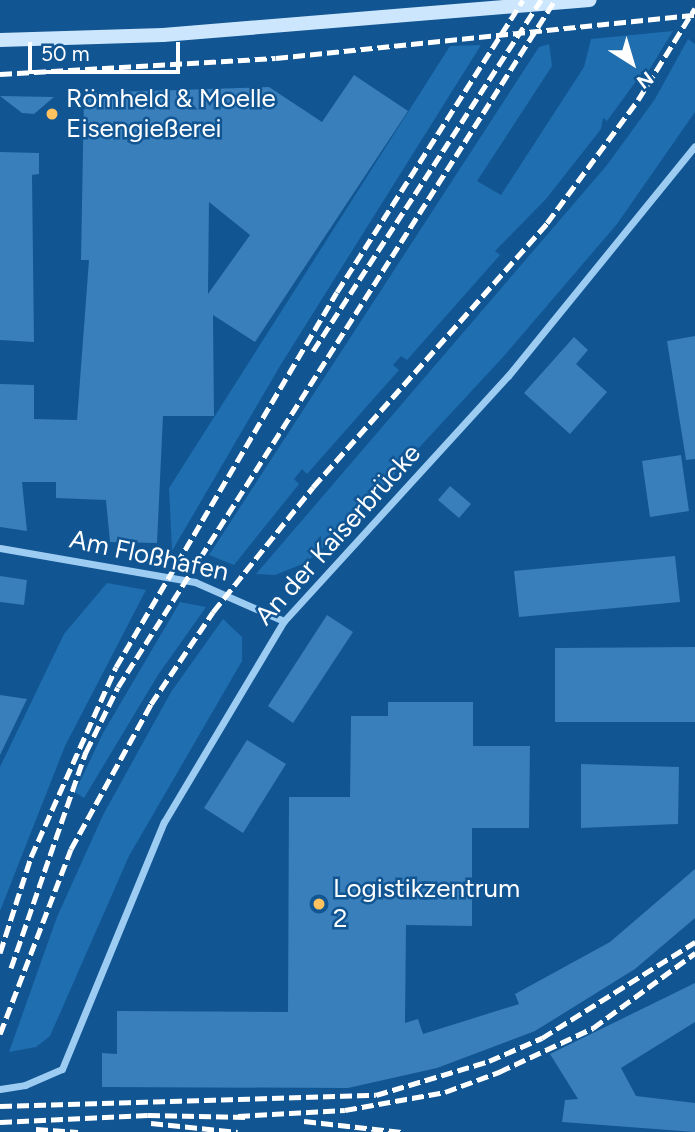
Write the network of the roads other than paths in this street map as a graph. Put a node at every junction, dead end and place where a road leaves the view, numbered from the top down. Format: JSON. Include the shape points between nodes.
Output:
{"nodes":[{"id":1,"x":590,"y":0,"type":"edge"},
{"id":2,"x":0,"y":40,"type":"edge"},
{"id":3,"x":695,"y":146,"type":"edge"},
{"id":4,"x":0,"y":548,"type":"edge"},
{"id":5,"x":284,"y":621,"type":"junction"},
{"id":6,"x":0,"y":1089,"type":"edge"}],
"edges":[{"from":1,"to":2,"type":"main road","via":[[163,35]]},
{"from":3,"to":5,"type":"street","name":"An der Kaiserbrücke","via":[[508,376]]},
{"from":4,"to":5,"type":"street","name":"Am Floßhafen","via":[[195,582]]},
{"from":5,"to":6,"type":"street","name":"An der Kaiserbrücke","via":[[164,822],[66,1062],[54,1075]]}]}
